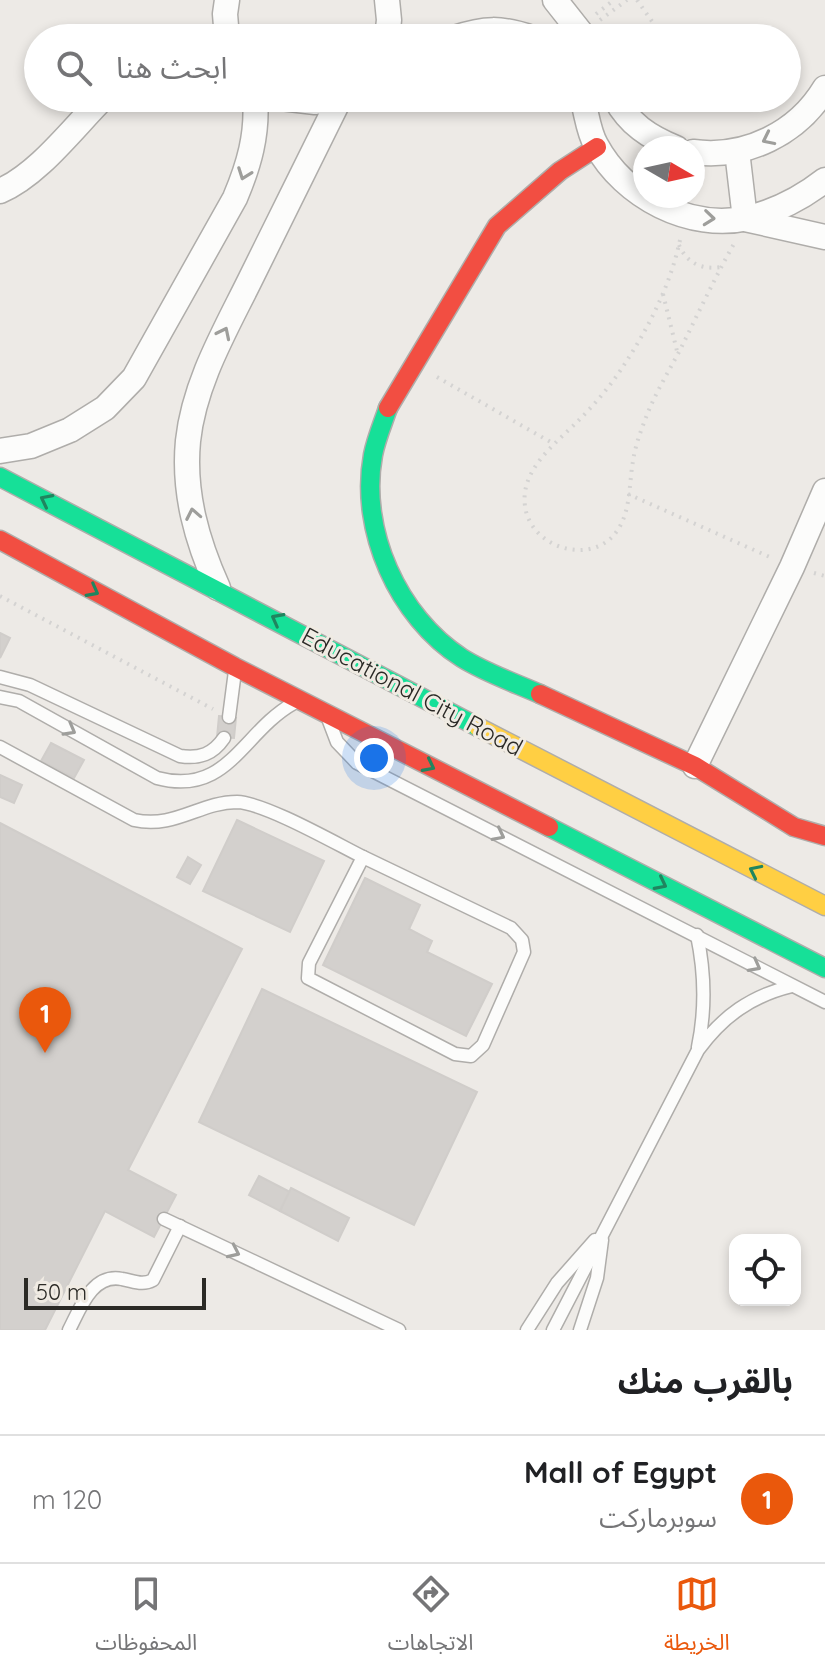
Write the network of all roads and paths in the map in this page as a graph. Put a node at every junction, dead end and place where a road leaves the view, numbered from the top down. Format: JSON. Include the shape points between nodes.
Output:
{"nodes":[{"id":1,"x":227,"y":0,"type":"edge"},
{"id":2,"x":387,"y":0,"type":"edge"},
{"id":3,"x":555,"y":0,"type":"edge"},
{"id":4,"x":627,"y":0,"type":"edge"},
{"id":5,"x":637,"y":0,"type":"edge"},
{"id":6,"x":226,"y":24,"type":"edge"},
{"id":7,"x":389,"y":24,"type":"edge"},
{"id":8,"x":574,"y":24,"type":"edge"},
{"id":9,"x":598,"y":24,"type":"edge"},
{"id":10,"x":653,"y":24,"type":"edge"},
{"id":11,"x":825,"y":88,"type":"edge"},
{"id":12,"x":89,"y":112,"type":"edge"},
{"id":13,"x":255,"y":112,"type":"edge"},
{"id":14,"x":333,"y":112,"type":"edge"},
{"id":15,"x":586,"y":112,"type":"edge"},
{"id":16,"x":624,"y":112,"type":"edge"},
{"id":17,"x":649,"y":136,"type":"edge"},
{"id":18,"x":597,"y":147,"type":"junction"},
{"id":19,"x":737,"y":151,"type":"junction"},
{"id":20,"x":705,"y":154,"type":"edge"},
{"id":21,"x":825,"y":180,"type":"edge"},
{"id":22,"x":0,"y":191,"type":"edge"},
{"id":23,"x":685,"y":215,"type":"junction"},
{"id":24,"x":747,"y":219,"type":"junction"},
{"id":25,"x":825,"y":237,"type":"edge"},
{"id":26,"x":679,"y":245,"type":"junction"},
{"id":27,"x":721,"y":267,"type":"junction"},
{"id":28,"x":662,"y":294,"type":"junction"},
{"id":29,"x":678,"y":354,"type":"junction"},
{"id":30,"x":415,"y":364,"type":"junction"},
{"id":31,"x":554,"y":444,"type":"junction"},
{"id":32,"x":0,"y":451,"type":"edge"},
{"id":33,"x":0,"y":477,"type":"edge"},
{"id":34,"x":825,"y":491,"type":"edge"},
{"id":35,"x":628,"y":494,"type":"junction"},
{"id":36,"x":0,"y":540,"type":"edge"},
{"id":37,"x":792,"y":567,"type":"junction"},
{"id":38,"x":218,"y":588,"type":"junction"},
{"id":39,"x":0,"y":596,"type":"edge"},
{"id":40,"x":235,"y":667,"type":"junction"},
{"id":41,"x":0,"y":677,"type":"edge"},
{"id":42,"x":0,"y":697,"type":"edge"},
{"id":43,"x":299,"y":700,"type":"junction"},
{"id":44,"x":327,"y":714,"type":"junction"},
{"id":45,"x":229,"y":717,"type":"joint"},
{"id":46,"x":224,"y":738,"type":"dead end"},
{"id":47,"x":0,"y":747,"type":"edge"},
{"id":48,"x":695,"y":766,"type":"junction"},
{"id":49,"x":825,"y":836,"type":"edge"},
{"id":50,"x":363,"y":857,"type":"junction"},
{"id":51,"x":825,"y":906,"type":"edge"},
{"id":52,"x":697,"y":935,"type":"junction"},
{"id":53,"x":825,"y":968,"type":"edge"},
{"id":54,"x":792,"y":986,"type":"junction"},
{"id":55,"x":825,"y":1002,"type":"edge"},
{"id":56,"x":698,"y":1050,"type":"junction"},
{"id":57,"x":164,"y":1219,"type":"dead end"},
{"id":58,"x":180,"y":1226,"type":"junction"},
{"id":59,"x":603,"y":1232,"type":"junction"},
{"id":60,"x":69,"y":1330,"type":"edge"},
{"id":61,"x":399,"y":1330,"type":"edge"},
{"id":62,"x":527,"y":1330,"type":"edge"},
{"id":63,"x":553,"y":1330,"type":"edge"},
{"id":64,"x":580,"y":1330,"type":"edge"}],
"edges":[{"from":1,"to":6,"type":"street"},
{"from":2,"to":7,"type":"street"},
{"from":3,"to":8,"type":"street"},
{"from":4,"to":9,"type":"path"},
{"from":5,"to":10,"type":"path"},
{"from":11,"to":19,"type":"street","one_way":true,"via":[[794,124]]},
{"from":12,"to":22,"type":"street","via":[[34,169]]},
{"from":13,"to":32,"type":"street","one_way":true,"via":[[254,141],[235,198],[134,378],[105,408],[70,430],[31,446]]},
{"from":38,"to":14,"type":"street","one_way":true,"via":[[192,517],[188,442],[194,405],[218,345]]},
{"from":15,"to":18,"type":"street"},
{"from":16,"to":17,"type":"street"},
{"from":18,"to":23,"type":"street","via":[[620,178],[647,199]]},
{"from":18,"to":30,"type":"street","via":[[560,171],[497,226]]},
{"from":19,"to":20,"type":"street"},
{"from":19,"to":24,"type":"street"},
{"from":21,"to":24,"type":"street","via":[[778,209]]},
{"from":23,"to":24,"type":"street","one_way":true},
{"from":23,"to":26,"type":"path"},
{"from":24,"to":25,"type":"street"},
{"from":24,"to":27,"type":"path"},
{"from":26,"to":27,"type":"path","via":[[691,262]]},
{"from":26,"to":28,"type":"path"},
{"from":27,"to":29,"type":"path"},
{"from":28,"to":29,"type":"path"},
{"from":28,"to":31,"type":"path","via":[[617,375]]},
{"from":29,"to":35,"type":"path","via":[[644,420]]},
{"from":30,"to":31,"type":"path"},
{"from":30,"to":48,"type":"street","via":[[388,408],[373,456],[372,503],[379,548],[397,591],[425,627],[462,658]]},
{"from":31,"to":35,"type":"path","via":[[530,476],[524,502],[532,526],[550,543],[575,549],[603,544],[623,522]]},
{"from":38,"to":33,"type":"street","name":"Educational City Road","one_way":true},
{"from":34,"to":37,"type":"street"},
{"from":35,"to":37,"type":"path"},
{"from":36,"to":40,"type":"street","one_way":true},
{"from":37,"to":48,"type":"street"},
{"from":51,"to":38,"type":"street","name":"Educational City Road","one_way":true},
{"from":39,"to":45,"type":"path"},
{"from":40,"to":43,"type":"street"},
{"from":40,"to":45,"type":"lane"},
{"from":41,"to":46,"type":"lane","via":[[30,685],[180,756],[208,754]]},
{"from":42,"to":43,"type":"lane","one_way":true,"via":[[19,701],[157,778],[182,782],[217,773],[267,722]]},
{"from":43,"to":44,"type":"street"},
{"from":44,"to":52,"type":"lane","one_way":true,"via":[[337,742],[357,763]]},
{"from":44,"to":53,"type":"street","one_way":true},
{"from":47,"to":50,"type":"lane","via":[[134,820],[157,824],[227,803],[248,804]]},
{"from":48,"to":49,"type":"street","via":[[794,827]]},
{"from":50,"to":50,"type":"lane","via":[[511,928],[522,940],[524,952],[483,1045],[471,1056],[455,1054],[308,978],[309,963]]},
{"from":52,"to":54,"type":"lane","one_way":true},
{"from":52,"to":56,"type":"lane","via":[[705,998]]},
{"from":54,"to":55,"type":"lane"},
{"from":54,"to":56,"type":"lane","via":[[738,1008]]},
{"from":56,"to":59,"type":"lane"},
{"from":57,"to":58,"type":"lane"},
{"from":58,"to":60,"type":"lane","via":[[153,1280],[102,1281]]},
{"from":58,"to":61,"type":"lane","one_way":true},
{"from":59,"to":62,"type":"lane","via":[[557,1283]]},
{"from":59,"to":63,"type":"lane"},
{"from":59,"to":64,"type":"lane","via":[[597,1278]]}]}
